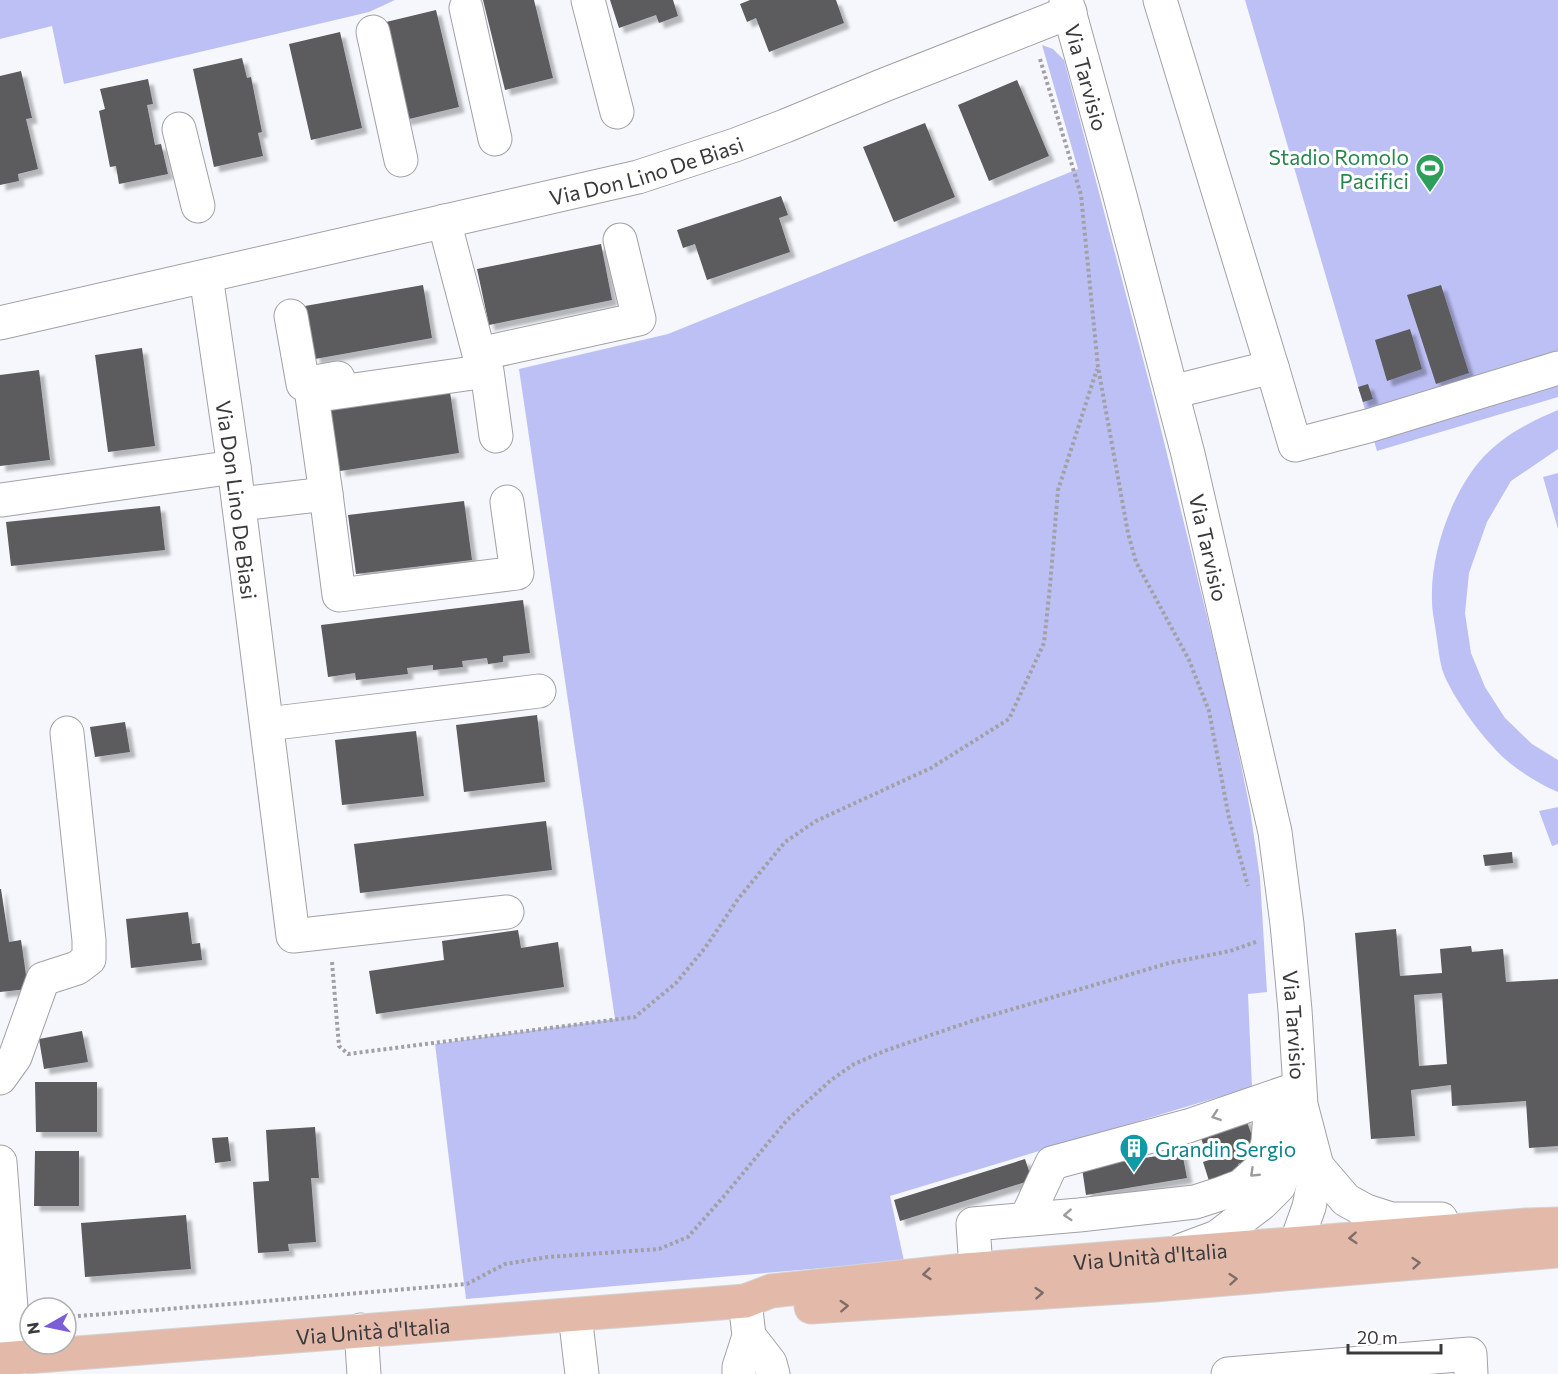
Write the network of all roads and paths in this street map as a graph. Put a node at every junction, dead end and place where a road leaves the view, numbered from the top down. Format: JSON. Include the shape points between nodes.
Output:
{"nodes":[{"id":1,"x":588,"y":0,"type":"edge"},
{"id":2,"x":1160,"y":0,"type":"edge"},
{"id":3,"x":1068,"y":6,"type":"edge"},
{"id":4,"x":466,"y":8,"type":"dead end"},
{"id":5,"x":373,"y":32,"type":"dead end"},
{"id":6,"x":1039,"y":56,"type":"dead end"},
{"id":7,"x":617,"y":112,"type":"dead end"},
{"id":8,"x":179,"y":129,"type":"dead end"},
{"id":9,"x":495,"y":139,"type":"dead end"},
{"id":10,"x":401,"y":160,"type":"dead end"},
{"id":11,"x":198,"y":206,"type":"dead end"},
{"id":12,"x":444,"y":221,"type":"junction"},
{"id":13,"x":620,"y":240,"type":"dead end"},
{"id":14,"x":206,"y":276,"type":"junction"},
{"id":15,"x":291,"y":316,"type":"dead end"},
{"id":16,"x":0,"y":323,"type":"edge"},
{"id":17,"x":479,"y":354,"type":"junction"},
{"id":18,"x":1098,"y":367,"type":"junction"},
{"id":19,"x":1272,"y":367,"type":"junction"},
{"id":20,"x":1558,"y":368,"type":"edge"},
{"id":21,"x":1172,"y":392,"type":"junction"},
{"id":22,"x":496,"y":436,"type":"dead end"},
{"id":23,"x":234,"y":468,"type":"junction"},
{"id":24,"x":326,"y":494,"type":"junction"},
{"id":25,"x":2,"y":500,"type":"dead end"},
{"id":26,"x":507,"y":502,"type":"dead end"},
{"id":27,"x":239,"y":504,"type":"junction"},
{"id":28,"x":539,"y":691,"type":"dead end"},
{"id":29,"x":267,"y":724,"type":"junction"},
{"id":30,"x":67,"y":733,"type":"dead end"},
{"id":31,"x":1251,"y":890,"type":"dead end"},
{"id":32,"x":507,"y":912,"type":"dead end"},
{"id":33,"x":332,"y":931,"type":"junction"},
{"id":34,"x":1257,"y":942,"type":"dead end"},
{"id":35,"x":0,"y":1078,"type":"edge"},
{"id":36,"x":1291,"y":1097,"type":"junction"},
{"id":37,"x":0,"y":1162,"type":"edge"},
{"id":38,"x":1317,"y":1166,"type":"junction"},
{"id":39,"x":1279,"y":1186,"type":"junction"},
{"id":40,"x":1026,"y":1219,"type":"junction"},
{"id":41,"x":1558,"y":1224,"type":"edge"},
{"id":42,"x":1526,"y":1225,"type":"junction"},
{"id":43,"x":1558,"y":1251,"type":"edge"},
{"id":44,"x":1173,"y":1253,"type":"junction"},
{"id":45,"x":1293,"y":1256,"type":"junction"},
{"id":46,"x":976,"y":1269,"type":"junction"},
{"id":47,"x":745,"y":1300,"type":"junction"},
{"id":48,"x":575,"y":1315,"type":"junction"},
{"id":49,"x":78,"y":1316,"type":"edge"},
{"id":50,"x":361,"y":1330,"type":"junction"},
{"id":51,"x":748,"y":1336,"type":"junction"},
{"id":52,"x":7,"y":1364,"type":"edge"},
{"id":53,"x":364,"y":1374,"type":"edge"},
{"id":54,"x":582,"y":1374,"type":"edge"},
{"id":55,"x":739,"y":1374,"type":"edge"},
{"id":56,"x":773,"y":1374,"type":"edge"},
{"id":57,"x":1228,"y":1374,"type":"edge"},
{"id":58,"x":1471,"y":1374,"type":"edge"}],
"edges":[{"from":1,"to":7,"type":"street"},
{"from":2,"to":19,"type":"street"},
{"from":3,"to":12,"type":"street","name":"Via Don Lino De Biasi","via":[[785,126],[684,163]]},
{"from":3,"to":21,"type":"street","name":"Via Tarvisio"},
{"from":4,"to":9,"type":"street"},
{"from":5,"to":10,"type":"street"},
{"from":6,"to":18,"type":"path","via":[[1081,195]]},
{"from":8,"to":11,"type":"street"},
{"from":12,"to":14,"type":"street","name":"Via Don Lino De Biasi"},
{"from":12,"to":17,"type":"street"},
{"from":13,"to":17,"type":"street","via":[[639,319]]},
{"from":14,"to":16,"type":"street","name":"Via Don Lino De Biasi"},
{"from":14,"to":23,"type":"street","name":"Via Don Lino De Biasi"},
{"from":15,"to":17,"type":"street","via":[[303,384]]},
{"from":18,"to":31,"type":"path","via":[[1136,562],[1189,660],[1209,711],[1229,818],[1246,884]]},
{"from":18,"to":33,"type":"path","via":[[1058,490],[1044,643],[1009,719],[931,768],[816,821],[785,843],[676,982],[635,1017],[348,1054],[339,1046]]},
{"from":19,"to":20,"type":"street","via":[[1295,445]]},
{"from":19,"to":21,"type":"street"},
{"from":21,"to":36,"type":"street","name":"Via Tarvisio","via":[[1275,832],[1287,924]]},
{"from":22,"to":24,"type":"street","via":[[487,371],[312,396]]},
{"from":23,"to":25,"type":"street"},
{"from":23,"to":27,"type":"street","name":"Via Don Lino De Biasi"},
{"from":24,"to":26,"type":"street","via":[[339,595],[517,573]]},
{"from":24,"to":27,"type":"street"},
{"from":27,"to":29,"type":"street","name":"Via Don Lino De Biasi"},
{"from":28,"to":29,"type":"street"},
{"from":29,"to":33,"type":"street","name":"Via Don Lino De Biasi","via":[[292,936]]},
{"from":30,"to":35,"type":"street","via":[[89,959],[77,968],[43,979],[15,1057]]},
{"from":32,"to":33,"type":"street","name":"Via Don Lino De Biasi"},
{"from":34,"to":49,"type":"path","via":[[1169,963],[972,1021],[854,1064],[788,1120],[688,1237],[659,1249],[505,1264],[467,1284]]},
{"from":36,"to":38,"type":"street","name":"Via Tarvisio"},
{"from":36,"to":39,"type":"street","name":"Via Tarvisio","via":[[1287,1164]]},
{"from":36,"to":40,"type":"street","one_way":true,"via":[[1053,1163]]},
{"from":36,"to":40,"type":"street","one_way":true,"via":[[1268,1142],[1261,1168],[1240,1186],[1195,1202]]},
{"from":37,"to":52,"type":"street","via":[[12,1321]]},
{"from":38,"to":42,"type":"street","name":"Via Tarvisio","via":[[1346,1200],[1390,1219],[1495,1217]]},
{"from":38,"to":45,"type":"street","name":"Via Tarvisio"},
{"from":39,"to":44,"type":"street","name":"Via Tarvisio","via":[[1217,1237]]},
{"from":39,"to":45,"type":"street","via":[[1282,1229]]},
{"from":40,"to":46,"type":"street","via":[[973,1224]]},
{"from":41,"to":42,"type":"main road","name":"Via Unità d'Italia"},
{"from":42,"to":45,"type":"main road","name":"Via Unità d'Italia","one_way":true},
{"from":45,"to":43,"type":"main road","name":"Via Unità d'Italia","one_way":true},
{"from":44,"to":45,"type":"main road","name":"Via Unità d'Italia"},
{"from":44,"to":46,"type":"main road","name":"Via Unità d'Italia"},
{"from":47,"to":45,"type":"main road","name":"Via Unità d'Italia","one_way":true,"via":[[774,1309],[1132,1287]]},
{"from":46,"to":47,"type":"main road","name":"Via Unità d'Italia","one_way":true,"via":[[771,1291]]},
{"from":47,"to":48,"type":"main road","name":"Via Unità d'Italia"},
{"from":47,"to":51,"type":"street"},
{"from":48,"to":50,"type":"main road","name":"Via Unità d'Italia"},
{"from":48,"to":54,"type":"street"},
{"from":50,"to":52,"type":"main road","name":"Via Unità d'Italia"},
{"from":50,"to":53,"type":"street"},
{"from":51,"to":55,"type":"street"},
{"from":51,"to":56,"type":"street","via":[[770,1363]]},
{"from":57,"to":58,"type":"street","via":[[1470,1354]]}]}
